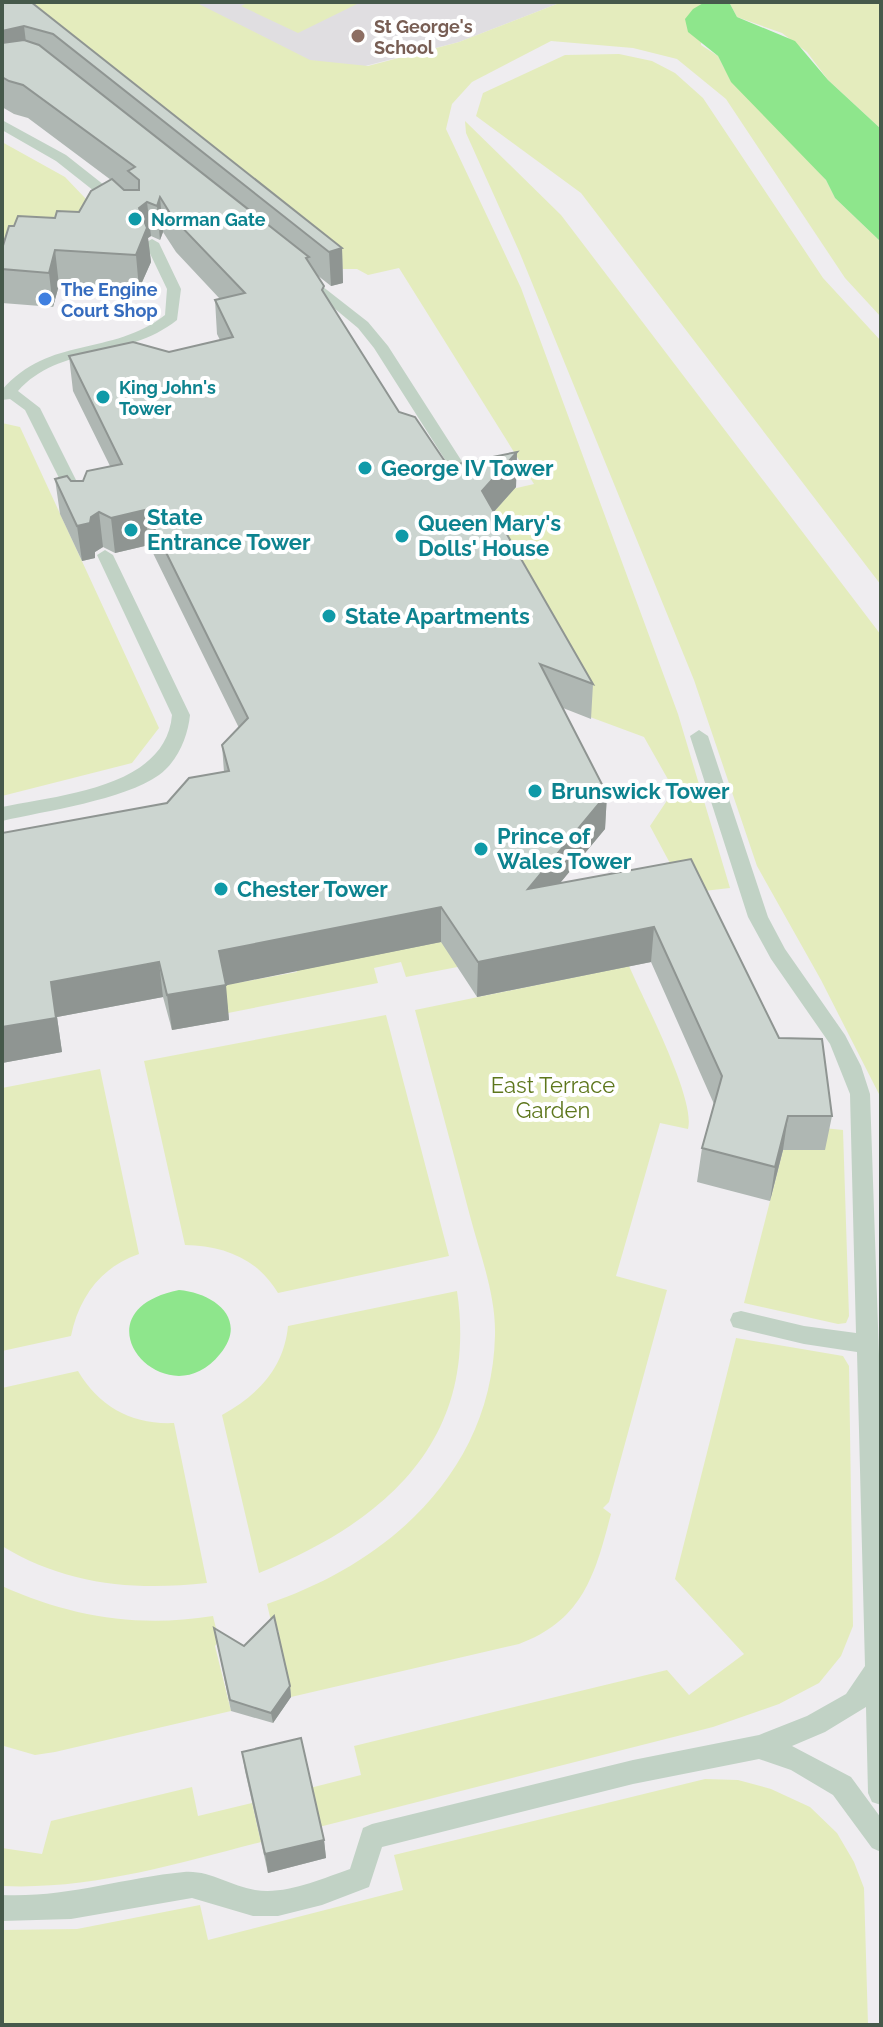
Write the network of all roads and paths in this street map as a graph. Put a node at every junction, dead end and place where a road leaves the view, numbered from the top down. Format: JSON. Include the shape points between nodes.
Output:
{"nodes":[{"id":1,"x":2,"y":124,"type":"edge"},
{"id":2,"x":124,"y":208,"type":"edge"},
{"id":3,"x":152,"y":243,"type":"dead end"},
{"id":4,"x":294,"y":267,"type":"edge"},
{"id":5,"x":5,"y":394,"type":"edge"},
{"id":6,"x":462,"y":474,"type":"edge"},
{"id":7,"x":82,"y":509,"type":"edge"},
{"id":8,"x":105,"y":555,"type":"dead end"},
{"id":9,"x":699,"y":736,"type":"dead end"},
{"id":10,"x":2,"y":814,"type":"edge"},
{"id":11,"x":741,"y":1320,"type":"dead end"},
{"id":12,"x":868,"y":1344,"type":"junction"},
{"id":13,"x":877,"y":1669,"type":"junction"},
{"id":14,"x":759,"y":1747,"type":"junction"},
{"id":15,"x":881,"y":1793,"type":"edge"},
{"id":16,"x":881,"y":1839,"type":"edge"},
{"id":17,"x":2,"y":1908,"type":"edge"}],
"edges":[{"from":1,"to":2,"type":"lane","via":[[61,158]]},
{"from":3,"to":5,"type":"lane","via":[[174,289],[172,317],[147,338],[128,345],[43,363]]},
{"from":4,"to":6,"type":"lane","via":[[372,335]]},
{"from":5,"to":7,"type":"lane","via":[[21,398],[39,419]]},
{"from":8,"to":10,"type":"lane","via":[[181,715],[181,733],[154,769],[127,782]]},
{"from":9,"to":12,"type":"lane","via":[[758,917],[838,1040],[860,1094]]},
{"from":11,"to":12,"type":"lane"},
{"from":12,"to":13,"type":"lane"},
{"from":13,"to":14,"type":"lane","via":[[855,1702]]},
{"from":13,"to":15,"type":"lane"},
{"from":14,"to":16,"type":"lane","via":[[798,1760],[842,1786]]},
{"from":14,"to":17,"type":"lane","via":[[372,1837],[360,1878],[304,1898],[256,1903],[211,1887],[185,1885],[80,1905]]}]}
